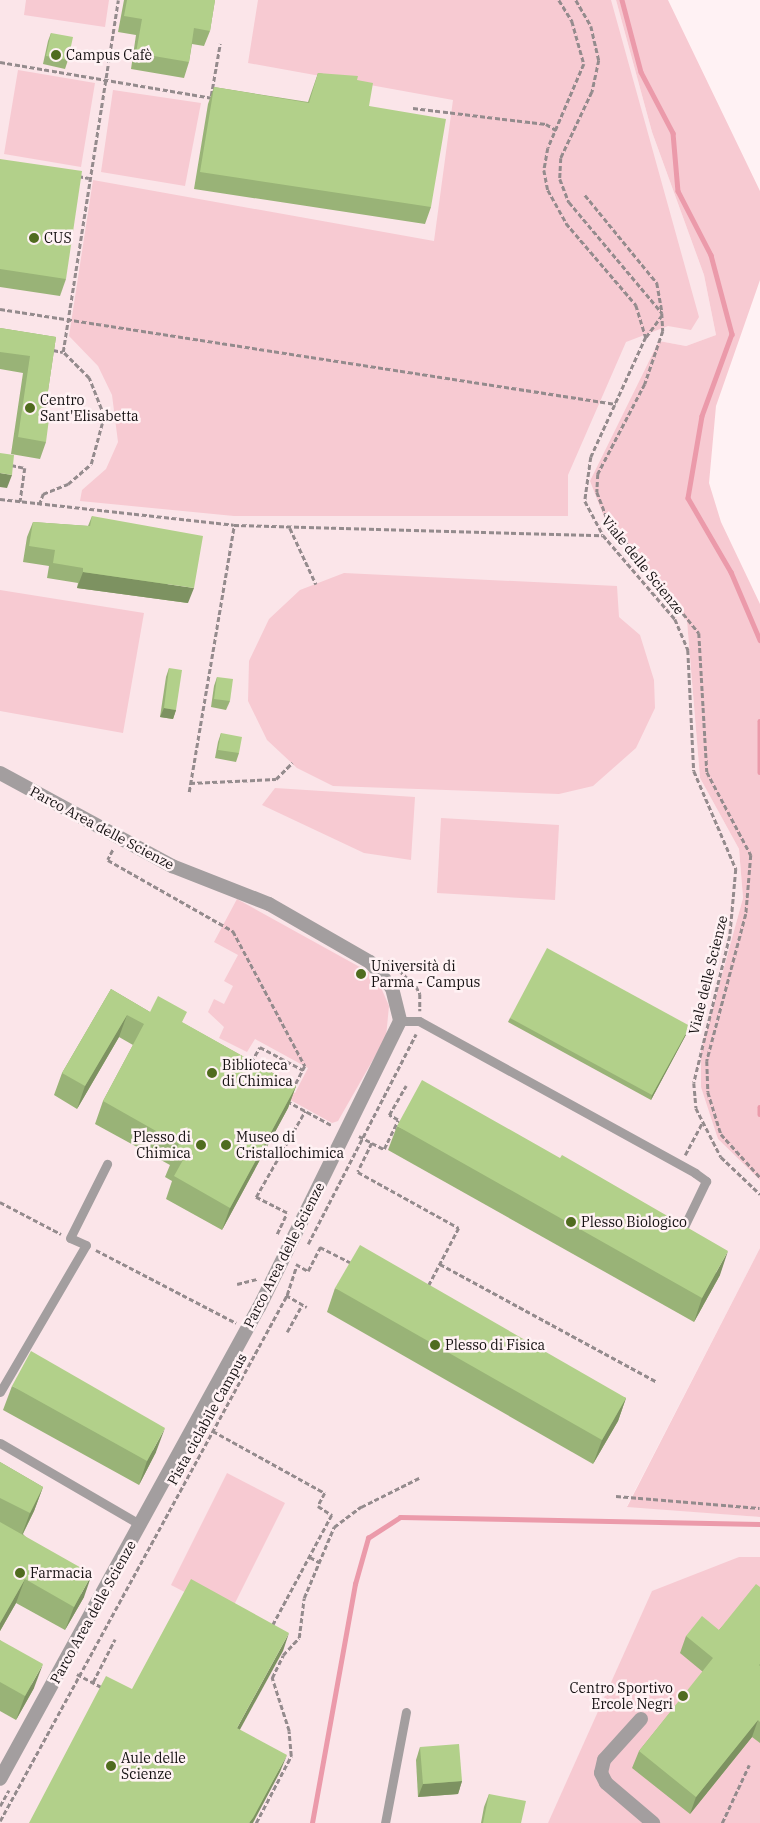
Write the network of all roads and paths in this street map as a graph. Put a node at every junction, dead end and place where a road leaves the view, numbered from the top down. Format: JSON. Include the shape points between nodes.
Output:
{"nodes":[{"id":1,"x":118,"y":0,"type":"edge"},
{"id":2,"x":559,"y":0,"type":"edge"},
{"id":3,"x":576,"y":0,"type":"edge"},
{"id":4,"x":220,"y":44,"type":"dead end"},
{"id":5,"x":0,"y":62,"type":"edge"},
{"id":6,"x":105,"y":78,"type":"junction"},
{"id":7,"x":211,"y":97,"type":"junction"},
{"id":8,"x":220,"y":99,"type":"edge"},
{"id":9,"x":412,"y":108,"type":"dead end"},
{"id":10,"x":556,"y":130,"type":"junction"},
{"id":11,"x":71,"y":174,"type":"edge"},
{"id":12,"x":89,"y":178,"type":"junction"},
{"id":13,"x":585,"y":196,"type":"dead end"},
{"id":14,"x":0,"y":309,"type":"edge"},
{"id":15,"x":662,"y":314,"type":"junction"},
{"id":16,"x":66,"y":322,"type":"junction"},
{"id":17,"x":646,"y":337,"type":"junction"},
{"id":18,"x":45,"y":349,"type":"edge"},
{"id":19,"x":63,"y":352,"type":"junction"},
{"id":20,"x":616,"y":404,"type":"junction"},
{"id":21,"x":8,"y":464,"type":"edge"},
{"id":22,"x":0,"y":499,"type":"edge"},
{"id":23,"x":20,"y":502,"type":"junction"},
{"id":24,"x":39,"y":505,"type":"junction"},
{"id":25,"x":234,"y":525,"type":"junction"},
{"id":26,"x":290,"y":528,"type":"junction"},
{"id":27,"x":603,"y":536,"type":"junction"},
{"id":28,"x":316,"y":584,"type":"dead end"},
{"id":29,"x":292,"y":763,"type":"dead end"},
{"id":30,"x":0,"y":773,"type":"edge"},
{"id":31,"x":190,"y":783,"type":"junction"},
{"id":32,"x":190,"y":792,"type":"dead end"},
{"id":33,"x":118,"y":867,"type":"dead end"},
{"id":34,"x":400,"y":1021,"type":"junction"},
{"id":35,"x":419,"y":1021,"type":"junction"},
{"id":36,"x":250,"y":1064,"type":"edge"},
{"id":37,"x":303,"y":1070,"type":"junction"},
{"id":38,"x":406,"y":1085,"type":"dead end"},
{"id":39,"x":288,"y":1089,"type":"edge"},
{"id":40,"x":286,"y":1094,"type":"edge"},
{"id":41,"x":305,"y":1110,"type":"junction"},
{"id":42,"x":702,"y":1123,"type":"junction"},
{"id":43,"x":347,"y":1131,"type":"junction"},
{"id":44,"x":364,"y":1139,"type":"junction"},
{"id":45,"x":372,"y":1143,"type":"junction"},
{"id":46,"x":106,"y":1164,"type":"dead end"},
{"id":47,"x":680,"y":1165,"type":"junction"},
{"id":48,"x":760,"y":1177,"type":"edge"},
{"id":49,"x":760,"y":1194,"type":"edge"},
{"id":50,"x":0,"y":1202,"type":"edge"},
{"id":51,"x":70,"y":1238,"type":"junction"},
{"id":52,"x":273,"y":1242,"type":"dead end"},
{"id":53,"x":675,"y":1244,"type":"edge"},
{"id":54,"x":86,"y":1245,"type":"junction"},
{"id":55,"x":306,"y":1248,"type":"dead end"},
{"id":56,"x":302,"y":1256,"type":"dead end"},
{"id":57,"x":290,"y":1261,"type":"dead end"},
{"id":58,"x":297,"y":1264,"type":"junction"},
{"id":59,"x":440,"y":1264,"type":"junction"},
{"id":60,"x":363,"y":1268,"type":"edge"},
{"id":61,"x":260,"y":1272,"type":"dead end"},
{"id":62,"x":263,"y":1282,"type":"junction"},
{"id":63,"x":237,"y":1284,"type":"dead end"},
{"id":64,"x":427,"y":1290,"type":"edge"},
{"id":65,"x":287,"y":1296,"type":"junction"},
{"id":66,"x":303,"y":1305,"type":"junction"},
{"id":67,"x":307,"y":1307,"type":"dead end"},
{"id":68,"x":247,"y":1329,"type":"junction"},
{"id":69,"x":287,"y":1332,"type":"dead end"},
{"id":70,"x":657,"y":1382,"type":"dead end"},
{"id":71,"x":0,"y":1392,"type":"edge"},
{"id":72,"x":212,"y":1431,"type":"junction"},
{"id":73,"x":0,"y":1443,"type":"edge"},
{"id":74,"x":418,"y":1478,"type":"dead end"},
{"id":75,"x":616,"y":1496,"type":"dead end"},
{"id":76,"x":760,"y":1508,"type":"edge"},
{"id":77,"x":141,"y":1525,"type":"junction"},
{"id":78,"x":310,"y":1557,"type":"junction"},
{"id":79,"x":319,"y":1562,"type":"junction"},
{"id":80,"x":270,"y":1630,"type":"edge"},
{"id":81,"x":115,"y":1639,"type":"dead end"},
{"id":82,"x":74,"y":1672,"type":"dead end"},
{"id":83,"x":79,"y":1675,"type":"junction"},
{"id":84,"x":93,"y":1682,"type":"junction"},
{"id":85,"x":108,"y":1691,"type":"edge"},
{"id":86,"x":406,"y":1712,"type":"dead end"},
{"id":87,"x":641,"y":1719,"type":"dead end"},
{"id":88,"x":749,"y":1765,"type":"dead end"},
{"id":89,"x":0,"y":1779,"type":"edge"},
{"id":90,"x":252,"y":1813,"type":"edge"},
{"id":91,"x":260,"y":1818,"type":"junction"},
{"id":92,"x":0,"y":1820,"type":"edge"},
{"id":93,"x":256,"y":1823,"type":"edge"},
{"id":94,"x":386,"y":1823,"type":"edge"},
{"id":95,"x":653,"y":1823,"type":"edge"},
{"id":96,"x":722,"y":1823,"type":"edge"}],
"edges":[{"from":1,"to":6,"type":"path"},
{"from":2,"to":10,"type":"path","via":[[575,28],[584,64],[575,94]]},
{"from":3,"to":15,"type":"path","via":[[591,26],[599,60],[592,92],[561,158],[560,179],[568,202]]},
{"from":4,"to":7,"type":"path"},
{"from":5,"to":6,"type":"path"},
{"from":6,"to":7,"type":"path"},
{"from":6,"to":12,"type":"path"},
{"from":7,"to":8,"type":"path"},
{"from":9,"to":10,"type":"path","via":[[546,124]]},
{"from":10,"to":17,"type":"path","via":[[544,170],[548,190],[566,222],[636,305]]},
{"from":11,"to":12,"type":"path"},
{"from":12,"to":16,"type":"path"},
{"from":13,"to":15,"type":"path","via":[[657,283]]},
{"from":14,"to":16,"type":"path"},
{"from":15,"to":17,"type":"path","name":"Viale delle Scienze"},
{"from":15,"to":48,"type":"path","via":[[657,356],[598,474],[597,492],[608,520],[699,633],[708,772],[751,855],[746,914],[707,1061],[708,1092],[721,1134]]},
{"from":16,"to":19,"type":"path"},
{"from":16,"to":20,"type":"path"},
{"from":17,"to":20,"type":"path","name":"Viale delle Scienze"},
{"from":18,"to":19,"type":"path"},
{"from":19,"to":24,"type":"path","via":[[90,378],[104,416],[92,464],[68,484],[43,494]]},
{"from":20,"to":27,"type":"path","name":"Viale delle Scienze","via":[[584,480],[584,501]]},
{"from":21,"to":23,"type":"path","via":[[25,468]]},
{"from":22,"to":23,"type":"path"},
{"from":23,"to":24,"type":"path"},
{"from":24,"to":25,"type":"path"},
{"from":25,"to":26,"type":"path"},
{"from":25,"to":31,"type":"path"},
{"from":26,"to":27,"type":"path"},
{"from":26,"to":28,"type":"path"},
{"from":27,"to":42,"type":"path","name":"Viale delle Scienze","via":[[675,619],[684,636],[694,771],[736,869],[730,936],[694,1083]]},
{"from":29,"to":31,"type":"path","via":[[276,779]]},
{"from":30,"to":34,"type":"street","name":"Parco Area delle Scienze","via":[[172,866],[268,904],[370,962],[392,988]]},
{"from":31,"to":32,"type":"path"},
{"from":33,"to":37,"type":"path","via":[[233,931]]},
{"from":34,"to":35,"type":"lane"},
{"from":34,"to":43,"type":"street","name":"Parco Area delle Scienze"},
{"from":35,"to":44,"type":"path"},
{"from":35,"to":47,"type":"lane"},
{"from":36,"to":37,"type":"path","via":[[260,1047]]},
{"from":37,"to":39,"type":"path","via":[[292,1090]]},
{"from":38,"to":45,"type":"path","via":[[389,1115],[398,1120],[384,1149]]},
{"from":40,"to":41,"type":"path","via":[[283,1098]]},
{"from":41,"to":43,"type":"path"},
{"from":41,"to":52,"type":"path","via":[[256,1197],[287,1213]]},
{"from":42,"to":47,"type":"path"},
{"from":42,"to":49,"type":"path","name":"Viale delle Scienze","via":[[721,1157]]},
{"from":43,"to":44,"type":"path"},
{"from":43,"to":62,"type":"street","name":"Parco Area delle Scienze"},
{"from":44,"to":45,"type":"path"},
{"from":44,"to":55,"type":"path"},
{"from":45,"to":59,"type":"path","via":[[358,1172],[459,1228]]},
{"from":46,"to":51,"type":"lane"},
{"from":47,"to":53,"type":"lane","via":[[706,1182]]},
{"from":50,"to":51,"type":"path"},
{"from":51,"to":54,"type":"lane"},
{"from":54,"to":68,"type":"path"},
{"from":54,"to":71,"type":"lane"},
{"from":56,"to":58,"type":"path","name":"Pista ciclabile Campus"},
{"from":57,"to":58,"type":"path"},
{"from":58,"to":60,"type":"path","via":[[308,1271],[320,1247]]},
{"from":58,"to":65,"type":"path","name":"Pista ciclabile Campus"},
{"from":59,"to":64,"type":"path"},
{"from":59,"to":70,"type":"path"},
{"from":61,"to":62,"type":"path"},
{"from":62,"to":63,"type":"path"},
{"from":62,"to":65,"type":"path"},
{"from":62,"to":68,"type":"street","name":"Parco Area delle Scienze"},
{"from":65,"to":66,"type":"path"},
{"from":65,"to":72,"type":"path","name":"Pista ciclabile Campus"},
{"from":66,"to":67,"type":"path"},
{"from":66,"to":69,"type":"path"},
{"from":68,"to":77,"type":"street","name":"Parco Area delle Scienze"},
{"from":72,"to":78,"type":"path","via":[[326,1493],[318,1506],[332,1515]]},
{"from":72,"to":83,"type":"path","name":"Pista ciclabile Campus"},
{"from":73,"to":77,"type":"lane"},
{"from":74,"to":79,"type":"path","via":[[361,1507],[334,1527]]},
{"from":75,"to":76,"type":"path"},
{"from":77,"to":89,"type":"street","name":"Parco Area delle Scienze"},
{"from":78,"to":79,"type":"path"},
{"from":78,"to":80,"type":"path"},
{"from":79,"to":91,"type":"path","via":[[304,1598],[299,1638],[283,1655],[272,1678],[289,1731],[291,1756]]},
{"from":81,"to":84,"type":"path"},
{"from":82,"to":83,"type":"path"},
{"from":83,"to":84,"type":"path"},
{"from":83,"to":92,"type":"path","name":"Pista ciclabile Campus"},
{"from":84,"to":85,"type":"path"},
{"from":86,"to":94,"type":"lane"},
{"from":87,"to":95,"type":"street","via":[[604,1760],[601,1773],[606,1783]]},
{"from":88,"to":96,"type":"path"},
{"from":90,"to":91,"type":"path"},
{"from":91,"to":93,"type":"path"}]}
